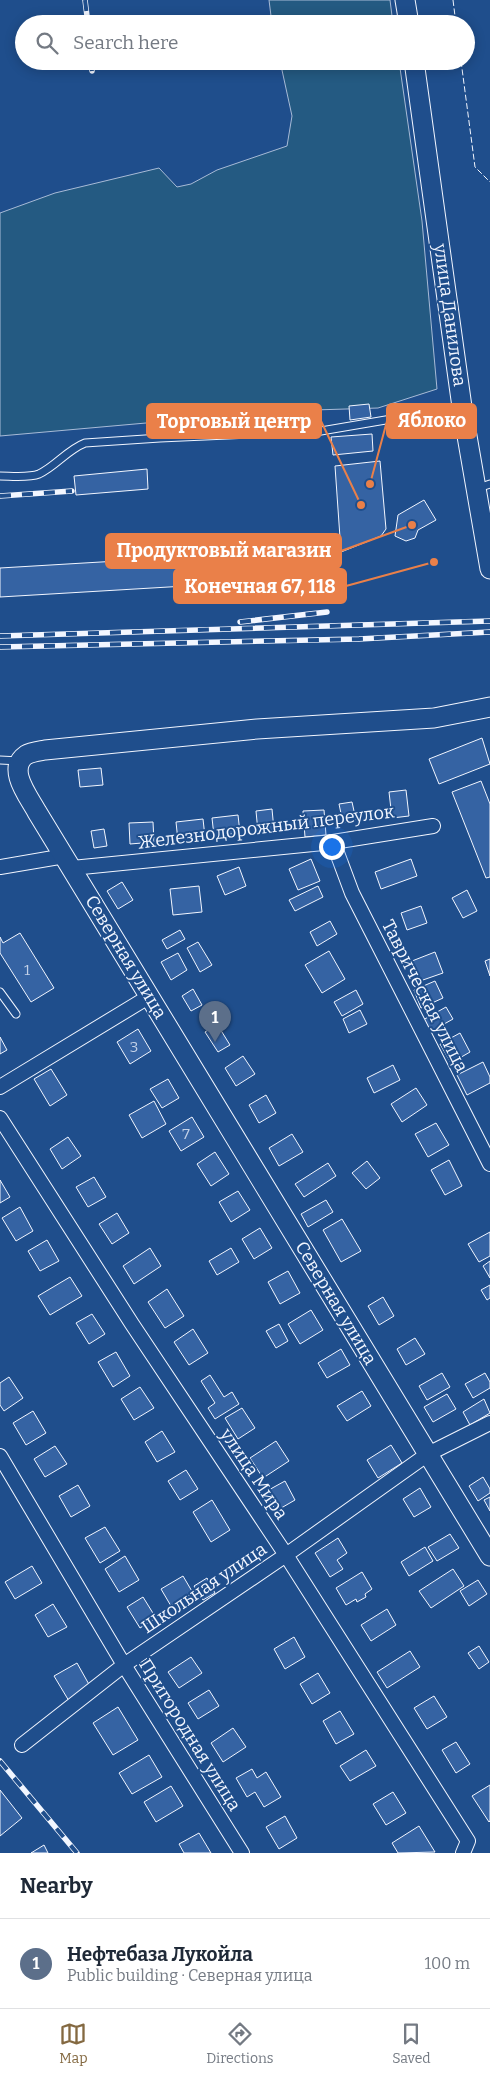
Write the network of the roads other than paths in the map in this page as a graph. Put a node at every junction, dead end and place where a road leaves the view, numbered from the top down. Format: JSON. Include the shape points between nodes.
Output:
{"nodes":[{"id":1,"x":405,"y":0,"type":"edge"},
{"id":2,"x":408,"y":15,"type":"edge"},
{"id":3,"x":415,"y":70,"type":"edge"},
{"id":4,"x":462,"y":407,"type":"junction"},
{"id":5,"x":0,"y":476,"type":"edge"},
{"id":6,"x":484,"y":486,"type":"edge"},
{"id":7,"x":490,"y":569,"type":"edge"},
{"id":8,"x":490,"y":707,"type":"edge"},
{"id":9,"x":0,"y":760,"type":"edge"},
{"id":10,"x":20,"y":761,"type":"junction"},
{"id":11,"x":433,"y":826,"type":"dead end"},
{"id":12,"x":333,"y":842,"type":"junction"},
{"id":13,"x":69,"y":862,"type":"junction"},
{"id":14,"x":0,"y":866,"type":"edge"},
{"id":15,"x":0,"y":992,"type":"edge"},
{"id":16,"x":150,"y":996,"type":"junction"},
{"id":17,"x":16,"y":1014,"type":"dead end"},
{"id":18,"x":0,"y":1087,"type":"edge"},
{"id":19,"x":0,"y":1118,"type":"edge"},
{"id":20,"x":490,"y":1164,"type":"edge"},
{"id":21,"x":490,"y":1423,"type":"edge"},
{"id":22,"x":428,"y":1454,"type":"junction"},
{"id":23,"x":0,"y":1456,"type":"edge"},
{"id":24,"x":286,"y":1555,"type":"junction"},
{"id":25,"x":490,"y":1556,"type":"edge"},
{"id":26,"x":124,"y":1665,"type":"junction"},
{"id":27,"x":22,"y":1745,"type":"dead end"},
{"id":28,"x":242,"y":1853,"type":"edge"},
{"id":29,"x":463,"y":1853,"type":"edge"}],
"edges":[{"from":1,"to":2,"type":"street"},
{"from":3,"to":4,"type":"street","name":"улица Данилова"},
{"from":4,"to":5,"type":"lane","via":[[321,431],[84,443],[38,475]]},
{"from":4,"to":6,"type":"street","name":"улица Данилова"},
{"from":6,"to":7,"type":"street","name":"улица Данилова"},
{"from":8,"to":10,"type":"street","via":[[434,718],[257,728],[45,750],[27,754]]},
{"from":9,"to":10,"type":"lane"},
{"from":10,"to":13,"type":"street","name":"Северная улица","via":[[19,778]]},
{"from":11,"to":12,"type":"street","name":"Железнодорожный переулок"},
{"from":12,"to":13,"type":"street","name":"Железнодорожный переулок"},
{"from":12,"to":20,"type":"street","name":"Таврическая улица","via":[[352,893]]},
{"from":13,"to":14,"type":"street","name":"Железнодорожный переулок"},
{"from":13,"to":16,"type":"street","name":"Северная улица"},
{"from":15,"to":17,"type":"lane"},
{"from":16,"to":18,"type":"street"},
{"from":16,"to":22,"type":"street","name":"Северная улица"},
{"from":19,"to":24,"type":"street","name":"улица Мира"},
{"from":21,"to":22,"type":"street","name":"Школьная улица"},
{"from":22,"to":24,"type":"street","name":"Школьная улица"},
{"from":22,"to":25,"type":"street","name":"Северная улица"},
{"from":23,"to":26,"type":"street","name":"Пригородная улица"},
{"from":24,"to":26,"type":"street","name":"Школьная улица"},
{"from":24,"to":29,"type":"street","name":"улица Мира","via":[[468,1840]]},
{"from":26,"to":27,"type":"street","name":"Школьная улица"},
{"from":26,"to":28,"type":"street","name":"Пригородная улица"}]}
